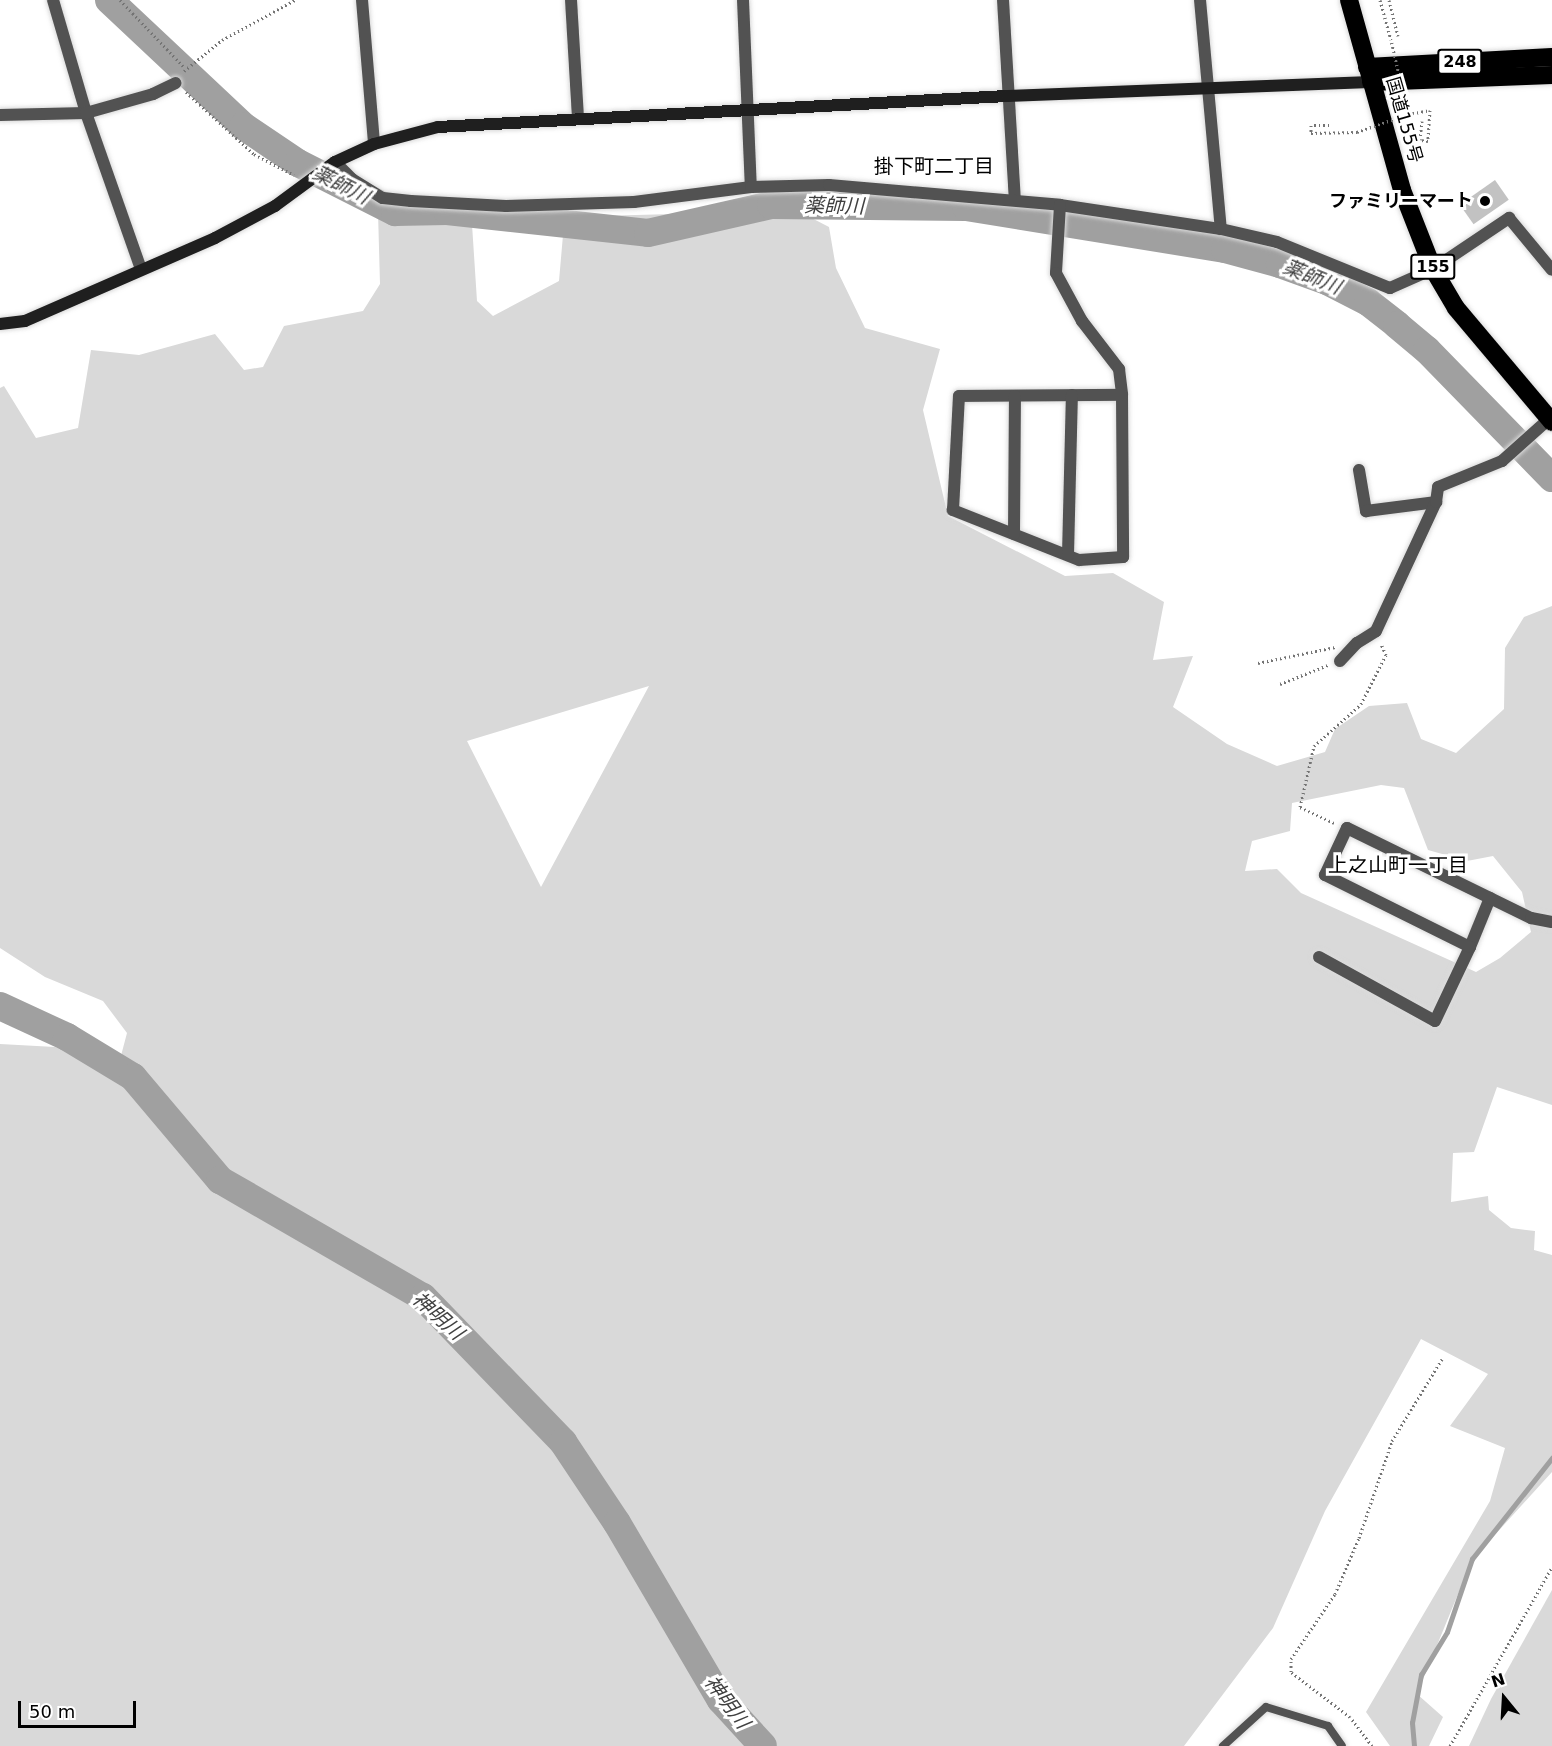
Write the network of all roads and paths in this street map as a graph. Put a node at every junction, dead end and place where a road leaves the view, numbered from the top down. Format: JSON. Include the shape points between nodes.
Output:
{"nodes":[{"id":1,"x":53,"y":0,"type":"edge"},
{"id":2,"x":120,"y":0,"type":"edge"},
{"id":3,"x":295,"y":0,"type":"edge"},
{"id":4,"x":362,"y":0,"type":"edge"},
{"id":5,"x":571,"y":0,"type":"edge"},
{"id":6,"x":743,"y":0,"type":"edge"},
{"id":7,"x":1003,"y":0,"type":"edge"},
{"id":8,"x":1200,"y":0,"type":"edge"},
{"id":9,"x":1349,"y":0,"type":"edge"},
{"id":10,"x":1380,"y":0,"type":"edge"},
{"id":11,"x":1389,"y":0,"type":"edge"},
{"id":12,"x":1398,"y":36,"type":"dead end"},
{"id":13,"x":1552,"y":57,"type":"edge"},
{"id":14,"x":1369,"y":75,"type":"junction"},
{"id":15,"x":1552,"y":75,"type":"edge"},
{"id":16,"x":176,"y":83,"type":"joint"},
{"id":17,"x":1208,"y":90,"type":"junction"},
{"id":18,"x":1007,"y":96,"type":"junction"},
{"id":19,"x":749,"y":111,"type":"junction"},
{"id":20,"x":86,"y":113,"type":"junction"},
{"id":21,"x":1408,"y":114,"type":"junction"},
{"id":22,"x":0,"y":115,"type":"edge"},
{"id":23,"x":578,"y":119,"type":"junction"},
{"id":24,"x":1422,"y":121,"type":"dead end"},
{"id":25,"x":1329,"y":125,"type":"dead end"},
{"id":26,"x":374,"y":144,"type":"junction"},
{"id":27,"x":335,"y":162,"type":"junction"},
{"id":28,"x":305,"y":184,"type":"junction"},
{"id":29,"x":751,"y":187,"type":"junction"},
{"id":30,"x":1015,"y":200,"type":"junction"},
{"id":31,"x":1060,"y":205,"type":"junction"},
{"id":32,"x":1221,"y":229,"type":"junction"},
{"id":33,"x":141,"y":269,"type":"junction"},
{"id":34,"x":1433,"y":269,"type":"junction"},
{"id":35,"x":1552,"y":270,"type":"edge"},
{"id":36,"x":0,"y":324,"type":"edge"},
{"id":37,"x":1072,"y":395,"type":"junction"},
{"id":38,"x":1122,"y":395,"type":"junction"},
{"id":39,"x":1015,"y":396,"type":"junction"},
{"id":40,"x":1550,"y":421,"type":"edge"},
{"id":41,"x":1359,"y":470,"type":"dead end"},
{"id":42,"x":1436,"y":502,"type":"junction"},
{"id":43,"x":1014,"y":534,"type":"junction"},
{"id":44,"x":1068,"y":555,"type":"junction"},
{"id":45,"x":1376,"y":631,"type":"junction"},
{"id":46,"x":1357,"y":643,"type":"junction"},
{"id":47,"x":1340,"y":661,"type":"joint"},
{"id":48,"x":1258,"y":663,"type":"dead end"},
{"id":49,"x":1280,"y":684,"type":"dead end"},
{"id":50,"x":1347,"y":828,"type":"junction"},
{"id":51,"x":1490,"y":898,"type":"junction"},
{"id":52,"x":1552,"y":922,"type":"edge"},
{"id":53,"x":1470,"y":947,"type":"junction"},
{"id":54,"x":1319,"y":957,"type":"dead end"},
{"id":55,"x":1442,"y":1359,"type":"dead end"},
{"id":56,"x":1552,"y":1567,"type":"edge"},
{"id":57,"x":1224,"y":1746,"type":"edge"},
{"id":58,"x":1342,"y":1746,"type":"edge"},
{"id":59,"x":1372,"y":1746,"type":"edge"},
{"id":60,"x":1450,"y":1746,"type":"edge"}],
"edges":[{"from":1,"to":20,"type":"street","via":[[56,22]]},
{"from":2,"to":3,"type":"path","via":[[186,68],[237,31]]},
{"from":4,"to":26,"type":"street"},
{"from":5,"to":23,"type":"street"},
{"from":6,"to":19,"type":"street"},
{"from":7,"to":18,"type":"street"},
{"from":8,"to":17,"type":"street"},
{"from":9,"to":14,"type":"highway","name":"国道155号","number":"155"},
{"from":10,"to":21,"type":"path","bridge":true},
{"from":11,"to":12,"type":"path"},
{"from":13,"to":14,"type":"highway","number":"248"},
{"from":14,"to":15,"type":"highway","number":"248"},
{"from":14,"to":17,"type":"street"},
{"from":14,"to":34,"type":"highway","name":"国道155号","number":"155","via":[[1402,190]]},
{"from":16,"to":20,"type":"street","via":[[153,94]]},
{"from":16,"to":28,"type":"path","via":[[255,154],[290,171]]},
{"from":17,"to":18,"type":"street"},
{"from":17,"to":32,"type":"street"},
{"from":18,"to":19,"type":"street"},
{"from":18,"to":30,"type":"street"},
{"from":19,"to":23,"type":"street"},
{"from":19,"to":29,"type":"street"},
{"from":20,"to":22,"type":"street"},
{"from":20,"to":33,"type":"street"},
{"from":21,"to":24,"type":"path","via":[[1430,110],[1428,141],[1420,140]]},
{"from":21,"to":25,"type":"path","bridge":true,"via":[[1357,132],[1311,134],[1311,125]]},
{"from":23,"to":26,"type":"street","via":[[438,127]]},
{"from":26,"to":27,"type":"street"},
{"from":27,"to":28,"type":"street"},
{"from":27,"to":29,"type":"street","via":[[352,179],[382,198],[411,201],[506,206],[634,202]]},
{"from":28,"to":33,"type":"street","via":[[246,223]]},
{"from":29,"to":30,"type":"street","via":[[829,185]]},
{"from":30,"to":31,"type":"street"},
{"from":31,"to":32,"type":"street"},
{"from":31,"to":38,"type":"street","via":[[1056,273],[1082,321],[1119,369]]},
{"from":32,"to":34,"type":"street","via":[[1277,242],[1390,288]]},
{"from":33,"to":36,"type":"street","via":[[25,321]]},
{"from":34,"to":35,"type":"street","via":[[1509,218]]},
{"from":34,"to":40,"type":"highway","name":"国道155号","number":"155","via":[[1456,308]]},
{"from":37,"to":38,"type":"street"},
{"from":37,"to":39,"type":"street"},
{"from":37,"to":44,"type":"street"},
{"from":38,"to":44,"type":"street","via":[[1124,557],[1079,560]]},
{"from":39,"to":43,"type":"street"},
{"from":39,"to":43,"type":"street","via":[[959,396],[953,510]]},
{"from":40,"to":42,"type":"street","via":[[1502,461],[1438,487]]},
{"from":41,"to":42,"type":"street","via":[[1366,511]]},
{"from":42,"to":45,"type":"street"},
{"from":43,"to":44,"type":"street"},
{"from":45,"to":46,"type":"street"},
{"from":45,"to":50,"type":"path","via":[[1386,655],[1378,675],[1361,704],[1314,746],[1300,807]]},
{"from":46,"to":47,"type":"street"},
{"from":46,"to":48,"type":"path"},
{"from":47,"to":49,"type":"path"},
{"from":50,"to":51,"type":"street"},
{"from":50,"to":53,"type":"street","via":[[1325,875]]},
{"from":51,"to":52,"type":"street","via":[[1531,918]]},
{"from":51,"to":53,"type":"street"},
{"from":53,"to":54,"type":"street","via":[[1435,1021]]},
{"from":55,"to":59,"type":"path","via":[[1392,1441],[1335,1594],[1291,1659],[1291,1672],[1350,1717]]},
{"from":56,"to":60,"type":"path"},
{"from":57,"to":58,"type":"lane","via":[[1266,1707],[1328,1726]]}]}
